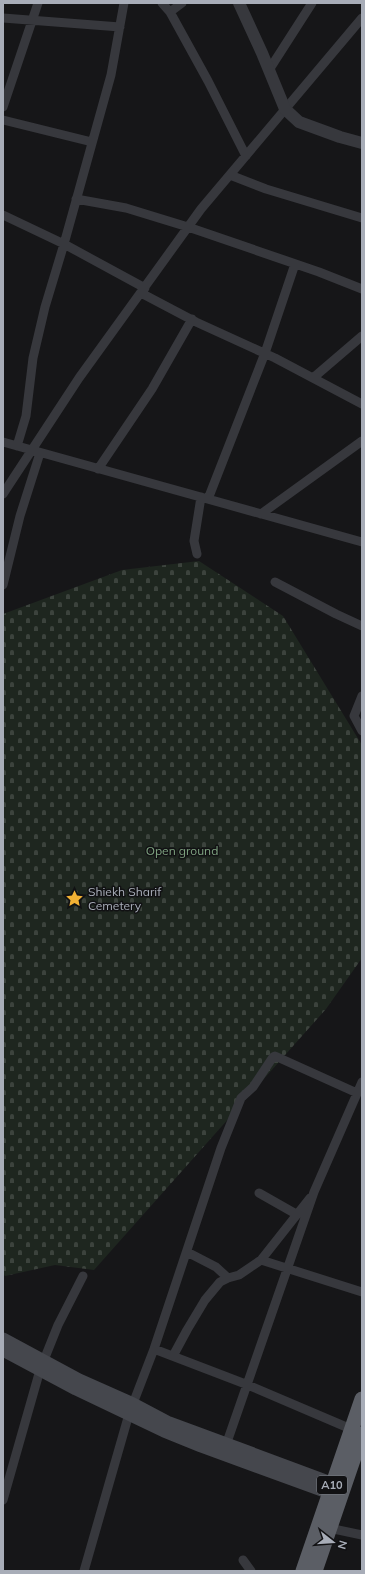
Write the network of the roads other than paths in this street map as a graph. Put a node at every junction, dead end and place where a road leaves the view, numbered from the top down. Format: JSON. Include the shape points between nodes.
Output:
{"nodes":[{"id":1,"x":38,"y":3,"type":"edge"},
{"id":2,"x":124,"y":3,"type":"edge"},
{"id":3,"x":162,"y":3,"type":"edge"},
{"id":4,"x":182,"y":3,"type":"edge"},
{"id":5,"x":239,"y":3,"type":"edge"},
{"id":6,"x":312,"y":3,"type":"edge"},
{"id":7,"x":170,"y":12,"type":"junction"},
{"id":8,"x":3,"y":18,"type":"edge"},
{"id":9,"x":362,"y":18,"type":"edge"},
{"id":10,"x":31,"y":20,"type":"junction"},
{"id":11,"x":120,"y":27,"type":"junction"},
{"id":12,"x":269,"y":70,"type":"junction"},
{"id":13,"x":3,"y":107,"type":"edge"},
{"id":14,"x":285,"y":109,"type":"junction"},
{"id":15,"x":3,"y":120,"type":"edge"},
{"id":16,"x":92,"y":142,"type":"junction"},
{"id":17,"x":362,"y":143,"type":"edge"},
{"id":18,"x":246,"y":156,"type":"junction"},
{"id":19,"x":230,"y":175,"type":"junction"},
{"id":20,"x":76,"y":199,"type":"junction"},
{"id":21,"x":3,"y":215,"type":"edge"},
{"id":22,"x":362,"y":218,"type":"edge"},
{"id":23,"x":188,"y":227,"type":"junction"},
{"id":24,"x":64,"y":244,"type":"junction"},
{"id":25,"x":295,"y":264,"type":"junction"},
{"id":26,"x":362,"y":289,"type":"edge"},
{"id":27,"x":143,"y":290,"type":"junction"},
{"id":28,"x":192,"y":319,"type":"junction"},
{"id":29,"x":362,"y":336,"type":"edge"},
{"id":30,"x":265,"y":353,"type":"junction"},
{"id":31,"x":313,"y":378,"type":"junction"},
{"id":32,"x":362,"y":404,"type":"edge"},
{"id":33,"x":3,"y":442,"type":"edge"},
{"id":34,"x":362,"y":442,"type":"edge"},
{"id":35,"x":17,"y":446,"type":"junction"},
{"id":36,"x":36,"y":452,"type":"junction"},
{"id":37,"x":98,"y":469,"type":"junction"},
{"id":38,"x":3,"y":494,"type":"edge"},
{"id":39,"x":204,"y":498,"type":"junction"},
{"id":40,"x":260,"y":514,"type":"junction"},
{"id":41,"x":362,"y":542,"type":"edge"},
{"id":42,"x":197,"y":554,"type":"dead end"},
{"id":43,"x":275,"y":582,"type":"dead end"},
{"id":44,"x":3,"y":585,"type":"edge"},
{"id":45,"x":362,"y":626,"type":"edge"},
{"id":46,"x":362,"y":696,"type":"edge"},
{"id":47,"x":362,"y":731,"type":"edge"},
{"id":48,"x":362,"y":1082,"type":"edge"},
{"id":49,"x":357,"y":1093,"type":"junction"},
{"id":50,"x":314,"y":1192,"type":"junction"},
{"id":51,"x":259,"y":1193,"type":"dead end"},
{"id":52,"x":296,"y":1214,"type":"junction"},
{"id":53,"x":186,"y":1252,"type":"junction"},
{"id":54,"x":261,"y":1260,"type":"junction"},
{"id":55,"x":286,"y":1269,"type":"junction"},
{"id":56,"x":83,"y":1276,"type":"dead end"},
{"id":57,"x":228,"y":1278,"type":"junction"},
{"id":58,"x":362,"y":1292,"type":"edge"},
{"id":59,"x":3,"y":1339,"type":"edge"},
{"id":60,"x":154,"y":1349,"type":"junction"},
{"id":61,"x":3,"y":1350,"type":"edge"},
{"id":62,"x":173,"y":1356,"type":"junction"},
{"id":63,"x":42,"y":1366,"type":"junction"},
{"id":64,"x":248,"y":1385,"type":"junction"},
{"id":65,"x":362,"y":1399,"type":"edge"},
{"id":66,"x":131,"y":1409,"type":"junction"},
{"id":67,"x":357,"y":1431,"type":"edge"},
{"id":68,"x":226,"y":1445,"type":"junction"},
{"id":69,"x":359,"y":1453,"type":"edge"},
{"id":70,"x":336,"y":1490,"type":"junction"},
{"id":71,"x":3,"y":1500,"type":"edge"},
{"id":72,"x":330,"y":1528,"type":"junction"},
{"id":73,"x":362,"y":1535,"type":"edge"},
{"id":74,"x":243,"y":1560,"type":"dead end"},
{"id":75,"x":84,"y":1571,"type":"edge"},
{"id":76,"x":251,"y":1571,"type":"edge"},
{"id":77,"x":303,"y":1571,"type":"edge"},
{"id":78,"x":315,"y":1571,"type":"edge"}],
"edges":[{"from":1,"to":10,"type":"street"},
{"from":2,"to":11,"type":"street"},
{"from":3,"to":7,"type":"street"},
{"from":4,"to":7,"type":"street"},
{"from":5,"to":12,"type":"street"},
{"from":6,"to":12,"type":"street"},
{"from":7,"to":18,"type":"street"},
{"from":8,"to":10,"type":"street"},
{"from":9,"to":14,"type":"street"},
{"from":10,"to":11,"type":"street"},
{"from":10,"to":13,"type":"street"},
{"from":11,"to":16,"type":"street","via":[[111,75]]},
{"from":12,"to":14,"type":"street"},
{"from":14,"to":17,"type":"street","via":[[299,122]]},
{"from":14,"to":18,"type":"street"},
{"from":15,"to":16,"type":"street"},
{"from":16,"to":20,"type":"street"},
{"from":18,"to":19,"type":"street"},
{"from":19,"to":22,"type":"street","via":[[266,189]]},
{"from":19,"to":23,"type":"street"},
{"from":20,"to":23,"type":"street","via":[[126,208]]},
{"from":20,"to":24,"type":"street"},
{"from":21,"to":24,"type":"street"},
{"from":23,"to":25,"type":"street"},
{"from":23,"to":27,"type":"street"},
{"from":24,"to":27,"type":"street"},
{"from":24,"to":35,"type":"street","via":[[43,314],[33,358],[26,416]]},
{"from":25,"to":26,"type":"street"},
{"from":25,"to":30,"type":"street"},
{"from":27,"to":28,"type":"street"},
{"from":27,"to":36,"type":"street","via":[[79,378]]},
{"from":28,"to":30,"type":"street"},
{"from":28,"to":37,"type":"street","via":[[152,389]]},
{"from":29,"to":31,"type":"street"},
{"from":30,"to":31,"type":"street"},
{"from":30,"to":39,"type":"street"},
{"from":31,"to":32,"type":"street"},
{"from":33,"to":35,"type":"street"},
{"from":34,"to":40,"type":"street"},
{"from":35,"to":36,"type":"street"},
{"from":36,"to":37,"type":"street"},
{"from":36,"to":38,"type":"street"},
{"from":36,"to":44,"type":"street"},
{"from":37,"to":39,"type":"street"},
{"from":39,"to":40,"type":"street"},
{"from":39,"to":42,"type":"street","via":[[194,541]]},
{"from":40,"to":41,"type":"street"},
{"from":43,"to":45,"type":"street"},
{"from":46,"to":47,"type":"street","via":[[354,716]]},
{"from":48,"to":49,"type":"street"},
{"from":49,"to":50,"type":"street"},
{"from":49,"to":53,"type":"street","via":[[273,1057],[253,1087],[241,1098],[221,1148]]},
{"from":50,"to":52,"type":"street"},
{"from":50,"to":55,"type":"street"},
{"from":51,"to":52,"type":"street"},
{"from":52,"to":54,"type":"street"},
{"from":53,"to":57,"type":"street","via":[[216,1267]]},
{"from":53,"to":60,"type":"street"},
{"from":54,"to":55,"type":"street"},
{"from":54,"to":57,"type":"street","via":[[239,1275]]},
{"from":55,"to":58,"type":"street"},
{"from":55,"to":64,"type":"street"},
{"from":56,"to":63,"type":"street","via":[[58,1325]]},
{"from":57,"to":62,"type":"street","via":[[220,1282],[206,1300]]},
{"from":59,"to":63,"type":"main road"},
{"from":60,"to":62,"type":"street"},
{"from":60,"to":66,"type":"street"},
{"from":61,"to":63,"type":"main road"},
{"from":62,"to":64,"type":"street"},
{"from":63,"to":66,"type":"main road","via":[[79,1380]]},
{"from":63,"to":71,"type":"street"},
{"from":64,"to":67,"type":"street"},
{"from":64,"to":68,"type":"street"},
{"from":65,"to":67,"type":"highway","number":"A10"},
{"from":66,"to":68,"type":"main road"},
{"from":66,"to":70,"type":"main road","via":[[164,1432]]},
{"from":66,"to":75,"type":"street"},
{"from":67,"to":69,"type":"highway","number":"A10"},
{"from":67,"to":70,"type":"highway","number":"A10"},
{"from":68,"to":70,"type":"main road"},
{"from":69,"to":70,"type":"highway","number":"A10"},
{"from":70,"to":72,"type":"highway","number":"A10"},
{"from":70,"to":77,"type":"highway","number":"A10"},
{"from":72,"to":73,"type":"street"},
{"from":72,"to":78,"type":"highway","number":"A10"},
{"from":74,"to":76,"type":"street"}]}
